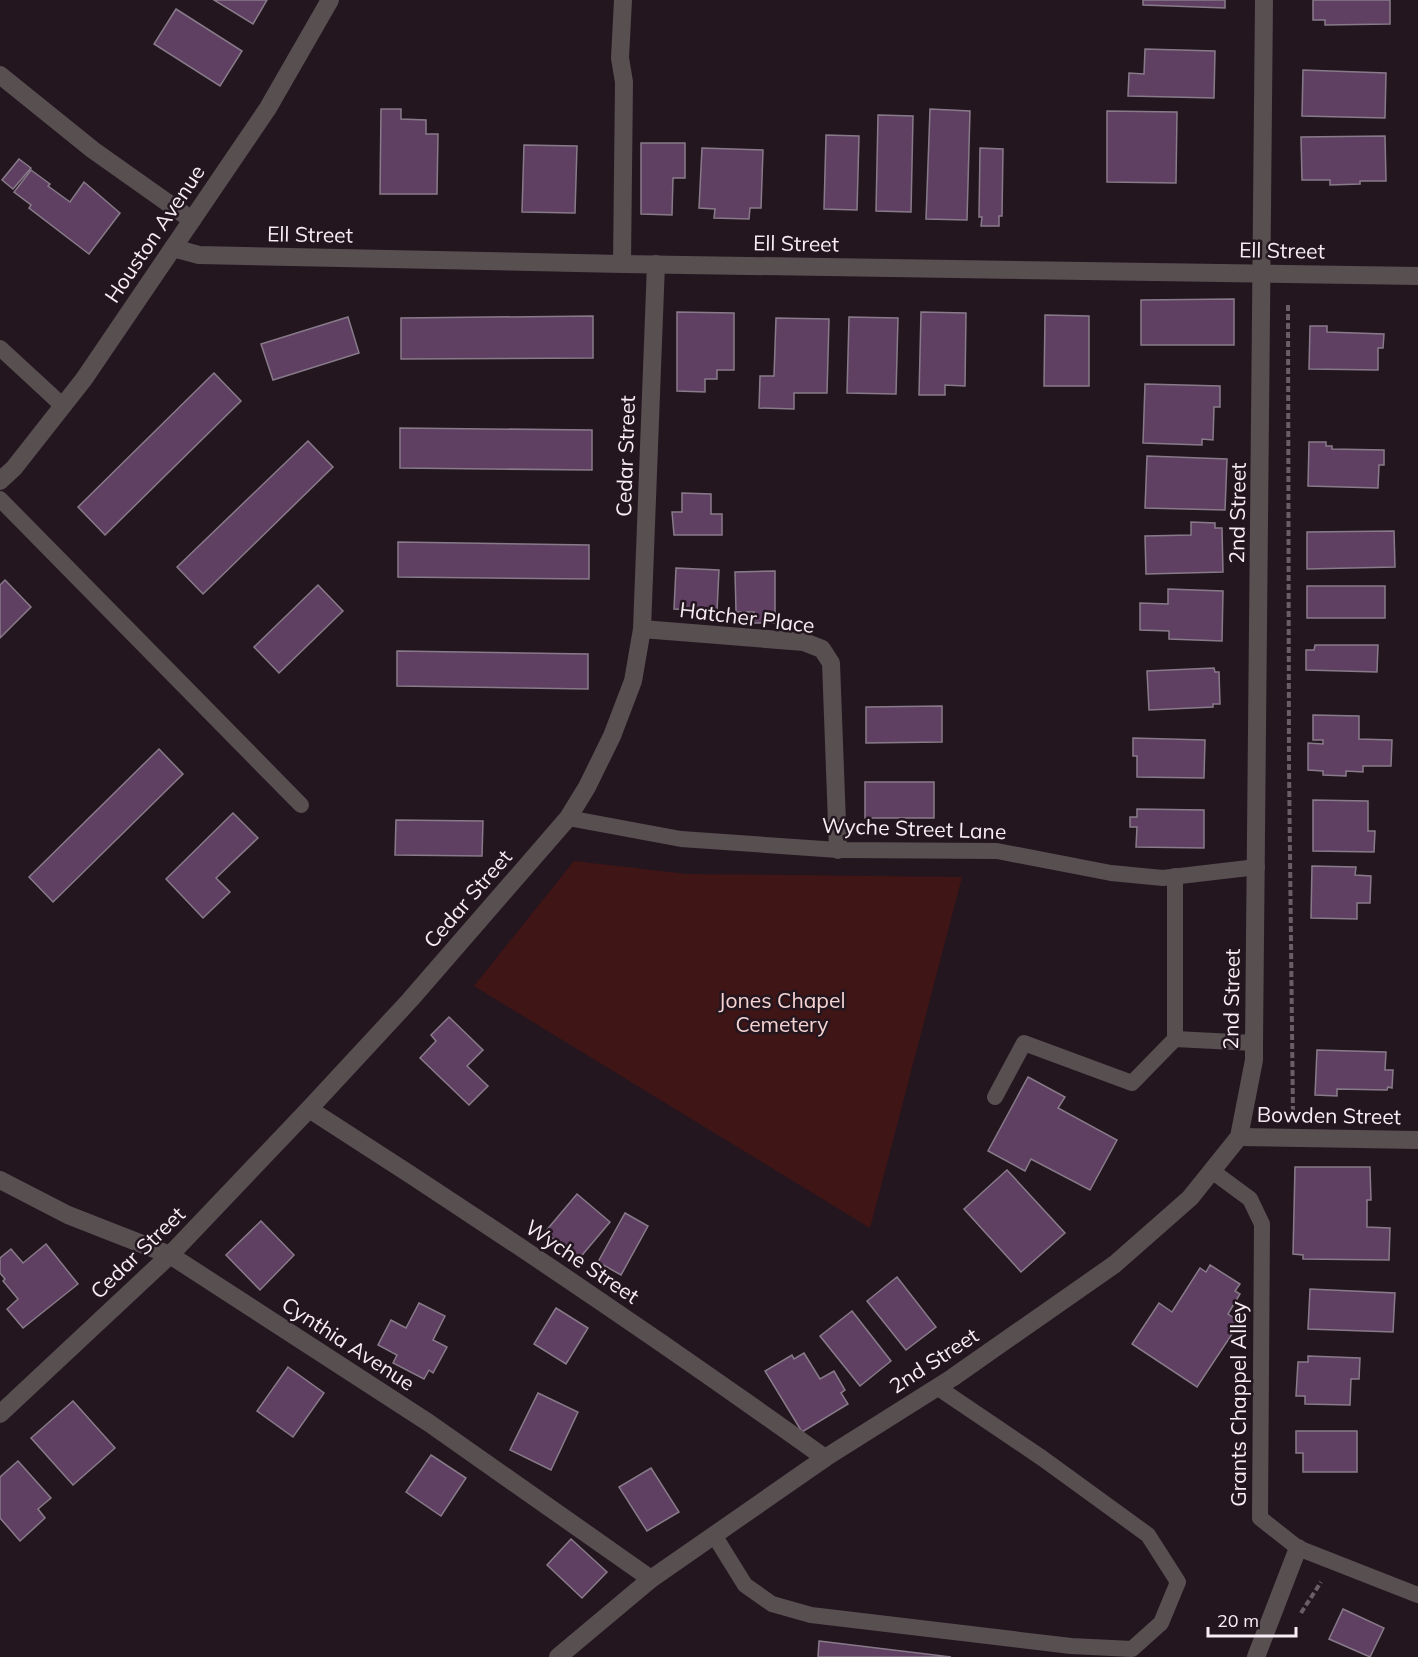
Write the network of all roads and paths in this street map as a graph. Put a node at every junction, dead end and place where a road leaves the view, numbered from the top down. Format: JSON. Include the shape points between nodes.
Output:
{"nodes":[{"id":1,"x":330,"y":0,"type":"edge"},
{"id":2,"x":623,"y":0,"type":"edge"},
{"id":3,"x":1264,"y":0,"type":"edge"},
{"id":4,"x":0,"y":75,"type":"edge"},
{"id":5,"x":192,"y":220,"type":"junction"},
{"id":6,"x":173,"y":248,"type":"junction"},
{"id":7,"x":622,"y":264,"type":"junction"},
{"id":8,"x":656,"y":264,"type":"junction"},
{"id":9,"x":1263,"y":274,"type":"junction"},
{"id":10,"x":1288,"y":274,"type":"junction"},
{"id":11,"x":1418,"y":276,"type":"edge"},
{"id":12,"x":0,"y":348,"type":"edge"},
{"id":13,"x":63,"y":406,"type":"junction"},
{"id":14,"x":0,"y":481,"type":"edge"},
{"id":15,"x":0,"y":499,"type":"edge"},
{"id":16,"x":642,"y":629,"type":"junction"},
{"id":17,"x":301,"y":805,"type":"dead end"},
{"id":18,"x":568,"y":818,"type":"junction"},
{"id":19,"x":838,"y":850,"type":"junction"},
{"id":20,"x":1257,"y":867,"type":"junction"},
{"id":21,"x":1175,"y":876,"type":"junction"},
{"id":22,"x":1175,"y":1039,"type":"junction"},
{"id":23,"x":1254,"y":1043,"type":"junction"},
{"id":24,"x":995,"y":1096,"type":"dead end"},
{"id":25,"x":309,"y":1109,"type":"junction"},
{"id":26,"x":1239,"y":1137,"type":"junction"},
{"id":27,"x":1294,"y":1138,"type":"junction"},
{"id":28,"x":1418,"y":1140,"type":"edge"},
{"id":29,"x":1212,"y":1171,"type":"junction"},
{"id":30,"x":0,"y":1180,"type":"edge"},
{"id":31,"x":170,"y":1256,"type":"junction"},
{"id":32,"x":937,"y":1387,"type":"junction"},
{"id":33,"x":0,"y":1414,"type":"edge"},
{"id":34,"x":825,"y":1458,"type":"junction"},
{"id":35,"x":714,"y":1535,"type":"junction"},
{"id":36,"x":1298,"y":1548,"type":"junction"},
{"id":37,"x":1323,"y":1578,"type":"dead end"},
{"id":38,"x":651,"y":1579,"type":"junction"},
{"id":39,"x":1418,"y":1595,"type":"edge"},
{"id":40,"x":1298,"y":1617,"type":"dead end"},
{"id":41,"x":558,"y":1657,"type":"edge"},
{"id":42,"x":1256,"y":1657,"type":"edge"}],
"edges":[{"from":1,"to":5,"type":"street","name":"Houston Avenue","via":[[268,108]]},
{"from":2,"to":7,"type":"street"},
{"from":3,"to":9,"type":"street","name":"2nd Street"},
{"from":4,"to":5,"type":"street","via":[[93,150]]},
{"from":5,"to":6,"type":"street","name":"Houston Avenue"},
{"from":6,"to":7,"type":"street","name":"Ell Street","via":[[199,255]]},
{"from":6,"to":13,"type":"street","name":"Houston Avenue"},
{"from":7,"to":8,"type":"street","name":"Ell Street"},
{"from":8,"to":9,"type":"street","name":"Ell Street"},
{"from":8,"to":16,"type":"street","name":"Cedar Street"},
{"from":9,"to":10,"type":"street","name":"Ell Street"},
{"from":9,"to":20,"type":"street","name":"2nd Street"},
{"from":10,"to":11,"type":"street","name":"Ell Street"},
{"from":10,"to":27,"type":"path"},
{"from":12,"to":13,"type":"lane"},
{"from":13,"to":14,"type":"street","name":"Houston Avenue"},
{"from":15,"to":17,"type":"lane"},
{"from":16,"to":18,"type":"street","name":"Cedar Street","via":[[633,681],[612,736]]},
{"from":16,"to":19,"type":"street","name":"Hatcher Place","via":[[804,642],[822,649],[831,663]]},
{"from":18,"to":19,"type":"lane","name":"Wyche Street Lane","via":[[681,839]]},
{"from":18,"to":25,"type":"street","name":"Cedar Street"},
{"from":19,"to":21,"type":"lane","name":"Wyche Street Lane","via":[[998,851],[1111,873]]},
{"from":20,"to":21,"type":"lane","name":"Wyche Street Lane"},
{"from":20,"to":23,"type":"street","name":"2nd Street"},
{"from":21,"to":22,"type":"lane"},
{"from":22,"to":23,"type":"lane"},
{"from":22,"to":24,"type":"lane","via":[[1132,1083],[1024,1043]]},
{"from":23,"to":26,"type":"street","name":"2nd Street"},
{"from":25,"to":31,"type":"street","name":"Cedar Street"},
{"from":25,"to":34,"type":"street","name":"Wyche Street","via":[[460,1206]]},
{"from":26,"to":27,"type":"street","name":"Bowden Street"},
{"from":26,"to":29,"type":"street","name":"2nd Street"},
{"from":27,"to":28,"type":"street","name":"Bowden Street"},
{"from":29,"to":32,"type":"street","name":"2nd Street","via":[[1190,1198],[1115,1264]]},
{"from":29,"to":36,"type":"lane","name":"Grants Chappel Alley","via":[[1250,1199],[1262,1224],[1260,1518]]},
{"from":30,"to":31,"type":"street","name":"Cynthia Avenue","via":[[68,1215]]},
{"from":31,"to":33,"type":"street","name":"Cedar Street"},
{"from":31,"to":38,"type":"street","name":"Cynthia Avenue","via":[[429,1423]]},
{"from":32,"to":34,"type":"street","name":"2nd Street"},
{"from":32,"to":35,"type":"lane","via":[[1148,1535],[1178,1582],[1161,1623],[1132,1649],[1071,1646],[811,1615],[772,1604],[745,1585]]},
{"from":34,"to":35,"type":"street","name":"2nd Street"},
{"from":35,"to":38,"type":"street","name":"2nd Street"},
{"from":36,"to":39,"type":"lane","name":"Grants Chappel Alley"},
{"from":36,"to":42,"type":"street"},
{"from":37,"to":40,"type":"path"},
{"from":38,"to":41,"type":"street","name":"2nd Street"}]}
